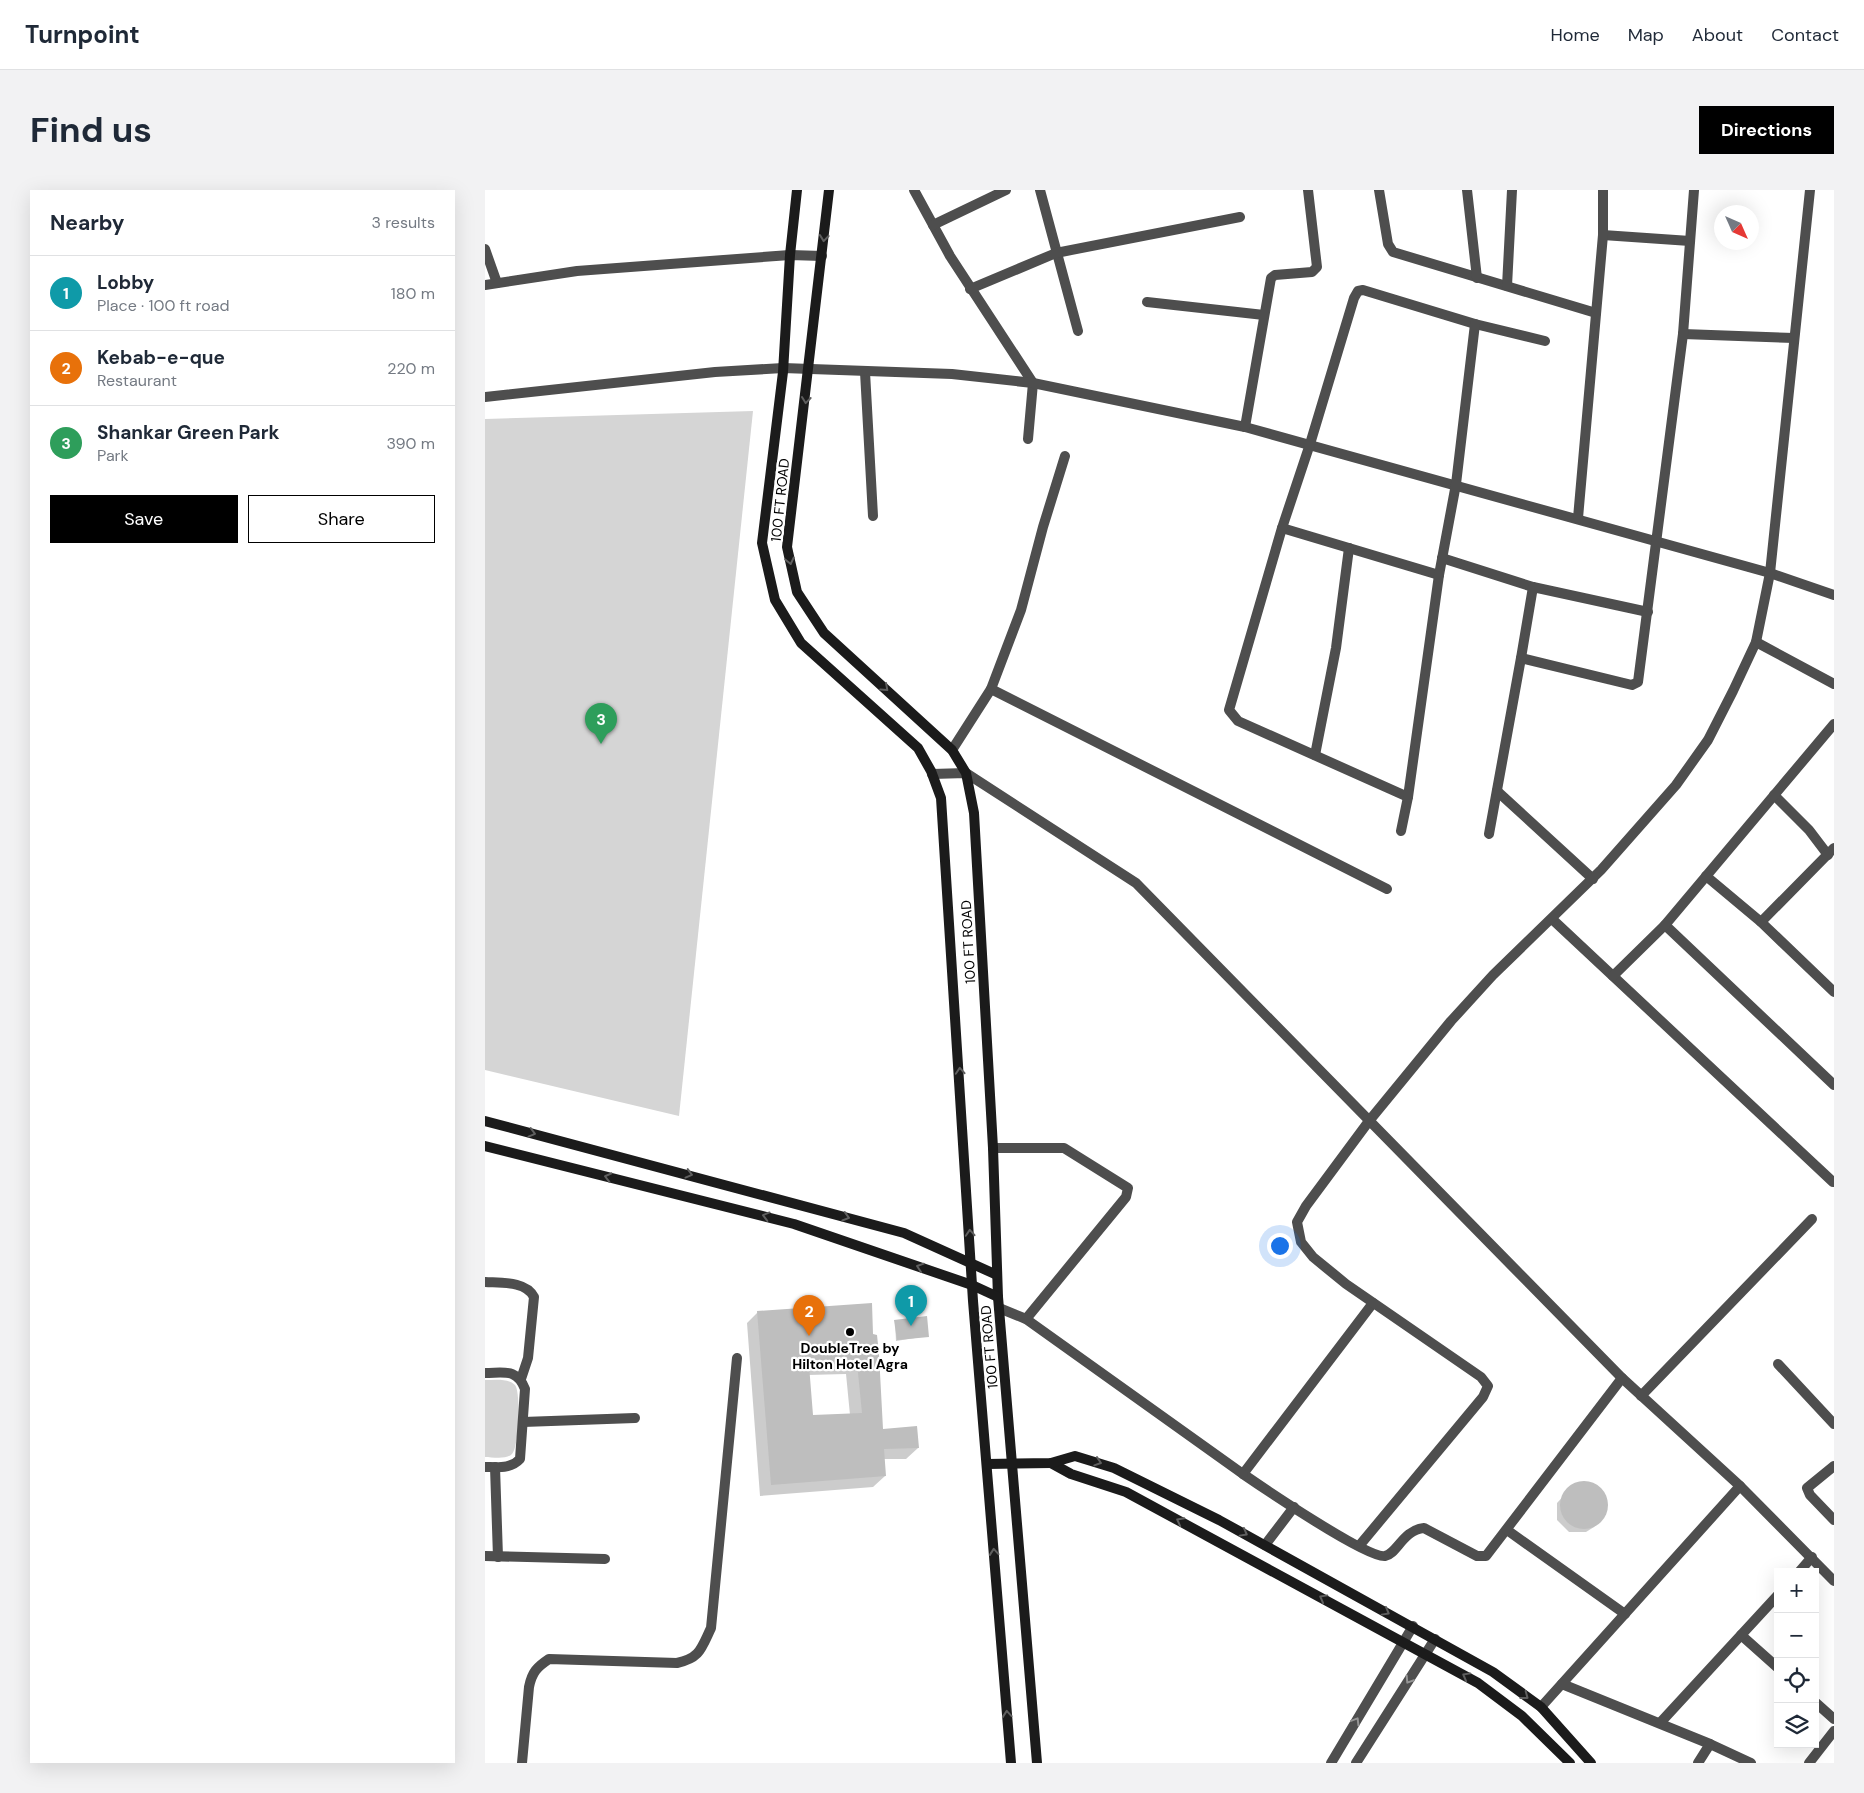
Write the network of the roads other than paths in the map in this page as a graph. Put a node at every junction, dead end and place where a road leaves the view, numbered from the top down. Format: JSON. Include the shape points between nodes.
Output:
{"nodes":[{"id":1,"x":797,"y":190,"type":"edge"},
{"id":2,"x":829,"y":190,"type":"edge"},
{"id":3,"x":914,"y":190,"type":"edge"},
{"id":4,"x":1006,"y":190,"type":"edge"},
{"id":5,"x":1040,"y":190,"type":"edge"},
{"id":6,"x":1308,"y":190,"type":"edge"},
{"id":7,"x":1379,"y":190,"type":"edge"},
{"id":8,"x":1467,"y":190,"type":"edge"},
{"id":9,"x":1511,"y":190,"type":"edge"},
{"id":10,"x":1603,"y":190,"type":"edge"},
{"id":11,"x":1694,"y":190,"type":"edge"},
{"id":12,"x":1810,"y":190,"type":"edge"},
{"id":13,"x":1240,"y":217,"type":"dead end"},
{"id":14,"x":933,"y":225,"type":"junction"},
{"id":15,"x":1603,"y":236,"type":"junction"},
{"id":16,"x":1690,"y":241,"type":"junction"},
{"id":17,"x":485,"y":249,"type":"edge"},
{"id":18,"x":1056,"y":253,"type":"junction"},
{"id":19,"x":790,"y":255,"type":"junction"},
{"id":20,"x":822,"y":256,"type":"junction"},
{"id":21,"x":1477,"y":278,"type":"junction"},
{"id":22,"x":497,"y":284,"type":"junction"},
{"id":23,"x":485,"y":285,"type":"edge"},
{"id":24,"x":1507,"y":286,"type":"junction"},
{"id":25,"x":970,"y":288,"type":"junction"},
{"id":26,"x":1147,"y":302,"type":"dead end"},
{"id":27,"x":1596,"y":313,"type":"junction"},
{"id":28,"x":1264,"y":315,"type":"junction"},
{"id":29,"x":1475,"y":324,"type":"junction"},
{"id":30,"x":1078,"y":331,"type":"dead end"},
{"id":31,"x":1683,"y":334,"type":"junction"},
{"id":32,"x":1794,"y":338,"type":"junction"},
{"id":33,"x":1545,"y":341,"type":"dead end"},
{"id":34,"x":783,"y":368,"type":"junction"},
{"id":35,"x":809,"y":371,"type":"junction"},
{"id":36,"x":865,"y":372,"type":"junction"},
{"id":37,"x":1033,"y":383,"type":"junction"},
{"id":38,"x":485,"y":397,"type":"edge"},
{"id":39,"x":1245,"y":427,"type":"junction"},
{"id":40,"x":1028,"y":439,"type":"dead end"},
{"id":41,"x":1310,"y":444,"type":"junction"},
{"id":42,"x":1065,"y":456,"type":"dead end"},
{"id":43,"x":1456,"y":484,"type":"junction"},
{"id":44,"x":873,"y":516,"type":"dead end"},
{"id":45,"x":1578,"y":518,"type":"junction"},
{"id":46,"x":1282,"y":528,"type":"junction"},
{"id":47,"x":1657,"y":541,"type":"junction"},
{"id":48,"x":1349,"y":548,"type":"junction"},
{"id":49,"x":1442,"y":558,"type":"junction"},
{"id":50,"x":1771,"y":573,"type":"junction"},
{"id":51,"x":1439,"y":574,"type":"junction"},
{"id":52,"x":1533,"y":587,"type":"junction"},
{"id":53,"x":1834,"y":595,"type":"edge"},
{"id":54,"x":1648,"y":612,"type":"junction"},
{"id":55,"x":1756,"y":642,"type":"junction"},
{"id":56,"x":1521,"y":658,"type":"junction"},
{"id":57,"x":1834,"y":684,"type":"edge"},
{"id":58,"x":991,"y":689,"type":"junction"},
{"id":59,"x":1834,"y":724,"type":"edge"},
{"id":60,"x":952,"y":750,"type":"junction"},
{"id":61,"x":1315,"y":755,"type":"junction"},
{"id":62,"x":966,"y":773,"type":"junction"},
{"id":63,"x":932,"y":774,"type":"junction"},
{"id":64,"x":1497,"y":791,"type":"junction"},
{"id":65,"x":1775,"y":795,"type":"junction"},
{"id":66,"x":1408,"y":797,"type":"junction"},
{"id":67,"x":1401,"y":831,"type":"dead end"},
{"id":68,"x":1489,"y":834,"type":"dead end"},
{"id":69,"x":1831,"y":852,"type":"edge"},
{"id":70,"x":1706,"y":876,"type":"junction"},
{"id":71,"x":1593,"y":878,"type":"junction"},
{"id":72,"x":1387,"y":889,"type":"dead end"},
{"id":73,"x":1552,"y":918,"type":"junction"},
{"id":74,"x":1761,"y":922,"type":"junction"},
{"id":75,"x":1665,"y":925,"type":"junction"},
{"id":76,"x":1613,"y":976,"type":"junction"},
{"id":77,"x":1834,"y":992,"type":"edge"},
{"id":78,"x":1834,"y":1085,"type":"edge"},
{"id":79,"x":485,"y":1121,"type":"edge"},
{"id":80,"x":1369,"y":1121,"type":"junction"},
{"id":81,"x":485,"y":1146,"type":"edge"},
{"id":82,"x":993,"y":1148,"type":"junction"},
{"id":83,"x":1833,"y":1182,"type":"edge"},
{"id":84,"x":1812,"y":1219,"type":"dead end"},
{"id":85,"x":972,"y":1262,"type":"junction"},
{"id":86,"x":997,"y":1275,"type":"junction"},
{"id":87,"x":485,"y":1282,"type":"edge"},
{"id":88,"x":973,"y":1285,"type":"junction"},
{"id":89,"x":998,"y":1297,"type":"junction"},
{"id":90,"x":1373,"y":1303,"type":"junction"},
{"id":91,"x":999,"y":1308,"type":"junction"},
{"id":92,"x":1026,"y":1319,"type":"junction"},
{"id":93,"x":737,"y":1358,"type":"dead end"},
{"id":94,"x":1778,"y":1364,"type":"dead end"},
{"id":95,"x":485,"y":1373,"type":"edge"},
{"id":96,"x":1622,"y":1378,"type":"junction"},
{"id":97,"x":521,"y":1379,"type":"junction"},
{"id":98,"x":1641,"y":1396,"type":"junction"},
{"id":99,"x":635,"y":1418,"type":"dead end"},
{"id":100,"x":523,"y":1422,"type":"junction"},
{"id":101,"x":1834,"y":1424,"type":"edge"},
{"id":102,"x":1012,"y":1462,"type":"junction"},
{"id":103,"x":1051,"y":1463,"type":"junction"},
{"id":104,"x":987,"y":1464,"type":"junction"},
{"id":105,"x":1834,"y":1466,"type":"edge"},
{"id":106,"x":490,"y":1467,"type":"edge"},
{"id":107,"x":1243,"y":1474,"type":"junction"},
{"id":108,"x":1740,"y":1486,"type":"junction"},
{"id":109,"x":1294,"y":1507,"type":"junction"},
{"id":110,"x":1834,"y":1520,"type":"edge"},
{"id":111,"x":1507,"y":1530,"type":"junction"},
{"id":112,"x":1265,"y":1545,"type":"junction"},
{"id":113,"x":1359,"y":1546,"type":"junction"},
{"id":114,"x":485,"y":1556,"type":"edge"},
{"id":115,"x":498,"y":1556,"type":"junction"},
{"id":116,"x":1812,"y":1557,"type":"junction"},
{"id":117,"x":605,"y":1559,"type":"dead end"},
{"id":118,"x":1802,"y":1568,"type":"edge"},
{"id":119,"x":1834,"y":1581,"type":"edge"},
{"id":120,"x":1774,"y":1598,"type":"edge"},
{"id":121,"x":1625,"y":1614,"type":"junction"},
{"id":122,"x":1413,"y":1626,"type":"junction"},
{"id":123,"x":1741,"y":1635,"type":"junction"},
{"id":124,"x":1435,"y":1639,"type":"junction"},
{"id":125,"x":1404,"y":1642,"type":"junction"},
{"id":126,"x":1426,"y":1654,"type":"junction"},
{"id":127,"x":1774,"y":1664,"type":"edge"},
{"id":128,"x":1562,"y":1684,"type":"junction"},
{"id":129,"x":1816,"y":1703,"type":"edge"},
{"id":130,"x":1541,"y":1708,"type":"junction"},
{"id":131,"x":1834,"y":1719,"type":"edge"},
{"id":132,"x":1660,"y":1723,"type":"junction"},
{"id":133,"x":1834,"y":1731,"type":"edge"},
{"id":134,"x":1710,"y":1744,"type":"junction"},
{"id":135,"x":522,"y":1763,"type":"edge"},
{"id":136,"x":1011,"y":1763,"type":"edge"},
{"id":137,"x":1037,"y":1763,"type":"edge"},
{"id":138,"x":1331,"y":1763,"type":"edge"},
{"id":139,"x":1356,"y":1763,"type":"edge"},
{"id":140,"x":1570,"y":1763,"type":"edge"},
{"id":141,"x":1591,"y":1763,"type":"edge"},
{"id":142,"x":1697,"y":1763,"type":"edge"},
{"id":143,"x":1751,"y":1763,"type":"edge"},
{"id":144,"x":1809,"y":1763,"type":"edge"}],
"edges":[{"from":1,"to":19,"type":"main road","name":"100 FT ROAD"},
{"from":2,"to":20,"type":"main road","name":"100 FT ROAD","one_way":true},
{"from":3,"to":14,"type":"street"},
{"from":4,"to":14,"type":"street"},
{"from":5,"to":18,"type":"street"},
{"from":6,"to":28,"type":"street","via":[[1315,270],[1273,276]]},
{"from":7,"to":21,"type":"street","via":[[1388,244],[1393,252]]},
{"from":8,"to":21,"type":"street"},
{"from":9,"to":24,"type":"street"},
{"from":10,"to":15,"type":"street"},
{"from":11,"to":16,"type":"street"},
{"from":12,"to":32,"type":"street"},
{"from":13,"to":18,"type":"street"},
{"from":14,"to":25,"type":"street"},
{"from":15,"to":16,"type":"street"},
{"from":15,"to":27,"type":"street"},
{"from":16,"to":31,"type":"street"},
{"from":17,"to":22,"type":"street"},
{"from":18,"to":25,"type":"street"},
{"from":18,"to":30,"type":"street"},
{"from":19,"to":20,"type":"street"},
{"from":19,"to":22,"type":"street","via":[[577,271]]},
{"from":19,"to":34,"type":"main road","name":"100 FT ROAD"},
{"from":20,"to":35,"type":"main road","name":"100 FT ROAD"},
{"from":21,"to":24,"type":"street"},
{"from":22,"to":23,"type":"street"},
{"from":24,"to":27,"type":"street"},
{"from":25,"to":37,"type":"street"},
{"from":26,"to":28,"type":"street"},
{"from":27,"to":45,"type":"street"},
{"from":28,"to":39,"type":"street"},
{"from":29,"to":33,"type":"street"},
{"from":29,"to":41,"type":"street","via":[[1358,291]]},
{"from":29,"to":43,"type":"street"},
{"from":31,"to":32,"type":"street"},
{"from":31,"to":47,"type":"street"},
{"from":32,"to":50,"type":"street"},
{"from":34,"to":35,"type":"street"},
{"from":34,"to":38,"type":"street","via":[[715,372]]},
{"from":34,"to":63,"type":"main road","name":"100 FT ROAD","via":[[762,543],[775,600],[801,643],[918,748]]},
{"from":35,"to":36,"type":"street"},
{"from":35,"to":60,"type":"main road","name":"100 FT ROAD","one_way":true,"via":[[787,547],[797,592],[824,633]]},
{"from":36,"to":37,"type":"street","via":[[952,374]]},
{"from":36,"to":44,"type":"street"},
{"from":37,"to":39,"type":"street"},
{"from":37,"to":40,"type":"street"},
{"from":39,"to":41,"type":"street"},
{"from":41,"to":43,"type":"street"},
{"from":41,"to":46,"type":"street"},
{"from":42,"to":58,"type":"street","via":[[1021,610]]},
{"from":43,"to":45,"type":"street"},
{"from":43,"to":49,"type":"street"},
{"from":45,"to":47,"type":"street"},
{"from":46,"to":48,"type":"street"},
{"from":46,"to":61,"type":"street","via":[[1229,710],[1238,721]]},
{"from":47,"to":50,"type":"street"},
{"from":47,"to":54,"type":"street"},
{"from":48,"to":51,"type":"street"},
{"from":48,"to":61,"type":"street","via":[[1336,648]]},
{"from":49,"to":51,"type":"street"},
{"from":49,"to":52,"type":"street"},
{"from":50,"to":53,"type":"street"},
{"from":50,"to":55,"type":"street"},
{"from":51,"to":66,"type":"street"},
{"from":52,"to":54,"type":"street"},
{"from":52,"to":56,"type":"street"},
{"from":54,"to":56,"type":"street","via":[[1635,685]]},
{"from":55,"to":57,"type":"street"},
{"from":55,"to":71,"type":"street","via":[[1708,740],[1676,785]]},
{"from":56,"to":64,"type":"street"},
{"from":58,"to":60,"type":"street"},
{"from":58,"to":72,"type":"street"},
{"from":59,"to":65,"type":"street"},
{"from":60,"to":62,"type":"main road","name":"100 FT ROAD"},
{"from":61,"to":66,"type":"street"},
{"from":62,"to":63,"type":"street"},
{"from":62,"to":80,"type":"street","via":[[1136,883]]},
{"from":62,"to":82,"type":"main road","name":"100 FT ROAD","via":[[975,814]]},
{"from":85,"to":63,"type":"main road","name":"100 FT ROAD","one_way":true,"via":[[944,827],[941,798]]},
{"from":64,"to":68,"type":"street"},
{"from":64,"to":71,"type":"street"},
{"from":65,"to":69,"type":"street"},
{"from":65,"to":70,"type":"street"},
{"from":66,"to":67,"type":"street"},
{"from":69,"to":74,"type":"street"},
{"from":70,"to":74,"type":"street"},
{"from":70,"to":75,"type":"street"},
{"from":71,"to":73,"type":"street"},
{"from":73,"to":76,"type":"street"},
{"from":73,"to":80,"type":"street","via":[[1451,1021]]},
{"from":74,"to":77,"type":"street"},
{"from":75,"to":76,"type":"street"},
{"from":75,"to":78,"type":"street"},
{"from":76,"to":83,"type":"street"},
{"from":79,"to":85,"type":"main road","one_way":true,"via":[[904,1233]]},
{"from":80,"to":90,"type":"street","via":[[1297,1222],[1301,1242],[1313,1257]]},
{"from":80,"to":96,"type":"street"},
{"from":88,"to":81,"type":"main road","one_way":true,"via":[[794,1224]]},
{"from":82,"to":86,"type":"main road","name":"100 FT ROAD"},
{"from":82,"to":92,"type":"street","via":[[1064,1148],[1128,1188],[1126,1197]]},
{"from":84,"to":98,"type":"street"},
{"from":85,"to":86,"type":"main road"},
{"from":85,"to":88,"type":"main road","name":"100 FT ROAD"},
{"from":86,"to":89,"type":"main road","name":"100 FT ROAD"},
{"from":87,"to":97,"type":"street","via":[[524,1287],[534,1297],[528,1358]]},
{"from":88,"to":89,"type":"main road"},
{"from":88,"to":104,"type":"main road","name":"100 FT ROAD"},
{"from":89,"to":91,"type":"main road","name":"100 FT ROAD"},
{"from":90,"to":107,"type":"street"},
{"from":90,"to":113,"type":"street","via":[[1481,1377],[1488,1386],[1483,1397]]},
{"from":91,"to":92,"type":"street"},
{"from":91,"to":102,"type":"main road","name":"100 FT ROAD"},
{"from":92,"to":107,"type":"street"},
{"from":93,"to":135,"type":"street","via":[[711,1628],[700,1652],[692,1660],[677,1664],[549,1659],[532,1675]]},
{"from":94,"to":101,"type":"street"},
{"from":95,"to":97,"type":"street","via":[[514,1373]]},
{"from":96,"to":98,"type":"street"},
{"from":96,"to":111,"type":"street"},
{"from":97,"to":100,"type":"street","via":[[525,1389]]},
{"from":98,"to":108,"type":"street"},
{"from":99,"to":100,"type":"street"},
{"from":100,"to":106,"type":"street","via":[[520,1459],[515,1464]]},
{"from":102,"to":103,"type":"main road"},
{"from":102,"to":104,"type":"main road"},
{"from":102,"to":137,"type":"main road","name":"100 FT ROAD"},
{"from":103,"to":112,"type":"main road","one_way":true,"via":[[1075,1456],[1100,1462]]},
{"from":125,"to":103,"type":"main road","one_way":true,"via":[[1126,1492],[1071,1474]]},
{"from":136,"to":104,"type":"main road","name":"100 FT ROAD","one_way":true},
{"from":105,"to":110,"type":"street","via":[[1807,1488]]},
{"from":106,"to":115,"type":"street"},
{"from":107,"to":109,"type":"street"},
{"from":108,"to":116,"type":"street"},
{"from":108,"to":121,"type":"street"},
{"from":109,"to":112,"type":"street"},
{"from":109,"to":113,"type":"street"},
{"from":111,"to":113,"type":"street","via":[[1490,1552],[1481,1558],[1424,1528],[1409,1533],[1386,1556]]},
{"from":111,"to":121,"type":"street"},
{"from":112,"to":122,"type":"main road","one_way":true},
{"from":114,"to":115,"type":"street"},
{"from":115,"to":117,"type":"street"},
{"from":116,"to":118,"type":"street"},
{"from":116,"to":119,"type":"street"},
{"from":120,"to":123,"type":"street"},
{"from":121,"to":128,"type":"street"},
{"from":122,"to":124,"type":"main road"},
{"from":122,"to":125,"type":"street"},
{"from":123,"to":127,"type":"street"},
{"from":123,"to":132,"type":"street"},
{"from":124,"to":126,"type":"street"},
{"from":124,"to":130,"type":"main road","one_way":true,"via":[[1493,1672]]},
{"from":125,"to":126,"type":"main road"},
{"from":138,"to":125,"type":"street","one_way":true},
{"from":126,"to":139,"type":"street","one_way":true},
{"from":140,"to":126,"type":"main road","one_way":true,"via":[[1521,1716],[1478,1683]]},
{"from":128,"to":130,"type":"street"},
{"from":128,"to":132,"type":"street"},
{"from":129,"to":131,"type":"street"},
{"from":130,"to":141,"type":"main road"},
{"from":132,"to":134,"type":"street"},
{"from":133,"to":144,"type":"street"},
{"from":134,"to":142,"type":"street"},
{"from":134,"to":143,"type":"street"}]}
